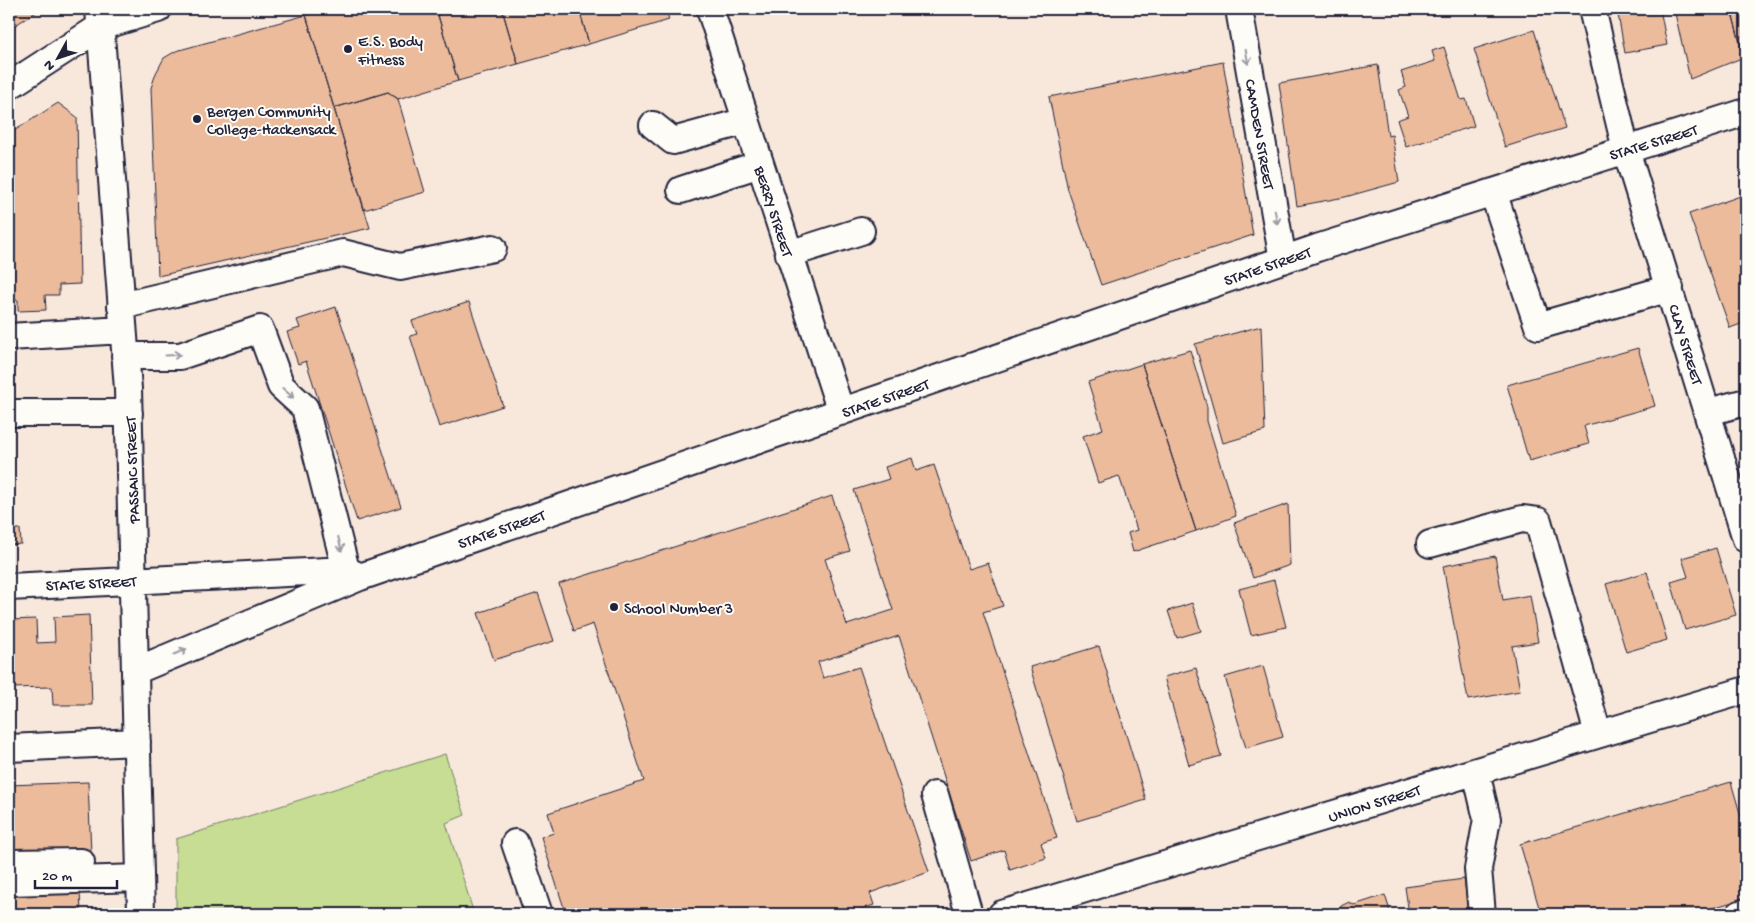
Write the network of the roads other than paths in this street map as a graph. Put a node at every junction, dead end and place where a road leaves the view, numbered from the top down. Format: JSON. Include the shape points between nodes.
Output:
{"nodes":[{"id":1,"x":158,"y":9,"type":"edge"},
{"id":2,"x":710,"y":9,"type":"edge"},
{"id":3,"x":1239,"y":9,"type":"edge"},
{"id":4,"x":1592,"y":9,"type":"edge"},
{"id":5,"x":99,"y":18,"type":"edge"},
{"id":6,"x":9,"y":86,"type":"edge"},
{"id":7,"x":1746,"y":112,"type":"edge"},
{"id":8,"x":746,"y":121,"type":"junction"},
{"id":9,"x":653,"y":125,"type":"dead end"},
{"id":10,"x":1626,"y":150,"type":"junction"},
{"id":11,"x":760,"y":164,"type":"junction"},
{"id":12,"x":681,"y":190,"type":"dead end"},
{"id":13,"x":1493,"y":192,"type":"junction"},
{"id":14,"x":861,"y":231,"type":"dead end"},
{"id":15,"x":493,"y":248,"type":"dead end"},
{"id":16,"x":789,"y":254,"type":"junction"},
{"id":17,"x":1283,"y":260,"type":"junction"},
{"id":18,"x":1670,"y":288,"type":"junction"},
{"id":19,"x":122,"y":318,"type":"junction"},
{"id":20,"x":9,"y":337,"type":"edge"},
{"id":21,"x":125,"y":356,"type":"junction"},
{"id":22,"x":1746,"y":402,"type":"edge"},
{"id":23,"x":129,"y":412,"type":"junction"},
{"id":24,"x":841,"y":412,"type":"junction"},
{"id":25,"x":1708,"y":412,"type":"junction"},
{"id":26,"x":9,"y":413,"type":"edge"},
{"id":27,"x":1746,"y":539,"type":"edge"},
{"id":28,"x":1430,"y":544,"type":"dead end"},
{"id":29,"x":353,"y":574,"type":"junction"},
{"id":30,"x":134,"y":580,"type":"junction"},
{"id":31,"x":9,"y":587,"type":"edge"},
{"id":32,"x":135,"y":671,"type":"junction"},
{"id":33,"x":1746,"y":690,"type":"edge"},
{"id":34,"x":1598,"y":734,"type":"junction"},
{"id":35,"x":137,"y":742,"type":"junction"},
{"id":36,"x":9,"y":748,"type":"edge"},
{"id":37,"x":1476,"y":772,"type":"junction"},
{"id":38,"x":935,"y":795,"type":"dead end"},
{"id":39,"x":515,"y":843,"type":"dead end"},
{"id":40,"x":81,"y":862,"type":"dead end"},
{"id":41,"x":9,"y":863,"type":"edge"},
{"id":42,"x":140,"y":878,"type":"junction"},
{"id":43,"x":9,"y":882,"type":"edge"},
{"id":44,"x":1746,"y":912,"type":"edge"},
{"id":45,"x":141,"y":914,"type":"edge"},
{"id":46,"x":539,"y":914,"type":"edge"},
{"id":47,"x":969,"y":914,"type":"edge"},
{"id":48,"x":1002,"y":914,"type":"edge"},
{"id":49,"x":1482,"y":914,"type":"edge"},
{"id":50,"x":1740,"y":914,"type":"edge"}],
"edges":[{"from":1,"to":5,"type":"street"},
{"from":2,"to":8,"type":"street","name":"BERRY STREET"},
{"from":3,"to":17,"type":"street","name":"CAMDEN STREET","one_way":true},
{"from":4,"to":10,"type":"street","name":"CLAY STREET"},
{"from":5,"to":6,"type":"street"},
{"from":5,"to":19,"type":"street","name":"PASSAIC STREET"},
{"from":7,"to":10,"type":"street","name":"STATE STREET"},
{"from":8,"to":9,"type":"street","via":[[673,140]]},
{"from":8,"to":11,"type":"street","name":"BERRY STREET"},
{"from":10,"to":13,"type":"street","name":"STATE STREET"},
{"from":10,"to":18,"type":"street","name":"CLAY STREET"},
{"from":11,"to":12,"type":"street"},
{"from":11,"to":16,"type":"street","name":"BERRY STREET"},
{"from":13,"to":17,"type":"street","name":"STATE STREET"},
{"from":13,"to":18,"type":"street","via":[[1538,326]]},
{"from":14,"to":16,"type":"street"},
{"from":15,"to":19,"type":"street","via":[[400,267],[343,253]]},
{"from":16,"to":24,"type":"street","name":"BERRY STREET"},
{"from":17,"to":24,"type":"street","name":"STATE STREET"},
{"from":18,"to":25,"type":"street","name":"CLAY STREET"},
{"from":19,"to":20,"type":"street"},
{"from":19,"to":21,"type":"street","name":"PASSAIC STREET"},
{"from":21,"to":23,"type":"street","name":"PASSAIC STREET"},
{"from":21,"to":29,"type":"street","one_way":true,"via":[[180,356],[260,329],[281,386],[305,408]]},
{"from":22,"to":25,"type":"street"},
{"from":23,"to":26,"type":"street"},
{"from":23,"to":30,"type":"street","name":"PASSAIC STREET"},
{"from":24,"to":29,"type":"street","name":"STATE STREET"},
{"from":25,"to":27,"type":"street","name":"CLAY STREET"},
{"from":28,"to":34,"type":"street","via":[[1522,519],[1538,521]]},
{"from":29,"to":30,"type":"street","name":"STATE STREET"},
{"from":32,"to":29,"type":"street","one_way":true},
{"from":30,"to":31,"type":"street","name":"STATE STREET"},
{"from":30,"to":32,"type":"street","name":"PASSAIC STREET"},
{"from":32,"to":35,"type":"street","name":"PASSAIC STREET"},
{"from":33,"to":34,"type":"street","name":"UNION STREET"},
{"from":34,"to":37,"type":"street","name":"UNION STREET"},
{"from":35,"to":36,"type":"street"},
{"from":35,"to":42,"type":"street","name":"PASSAIC STREET"},
{"from":37,"to":48,"type":"street","name":"UNION STREET"},
{"from":37,"to":49,"type":"street","via":[[1487,819],[1478,869]]},
{"from":38,"to":47,"type":"street"},
{"from":39,"to":46,"type":"street"},
{"from":40,"to":41,"type":"street"},
{"from":42,"to":43,"type":"street"},
{"from":42,"to":45,"type":"street","name":"PASSAIC STREET"},
{"from":44,"to":50,"type":"street"}]}
